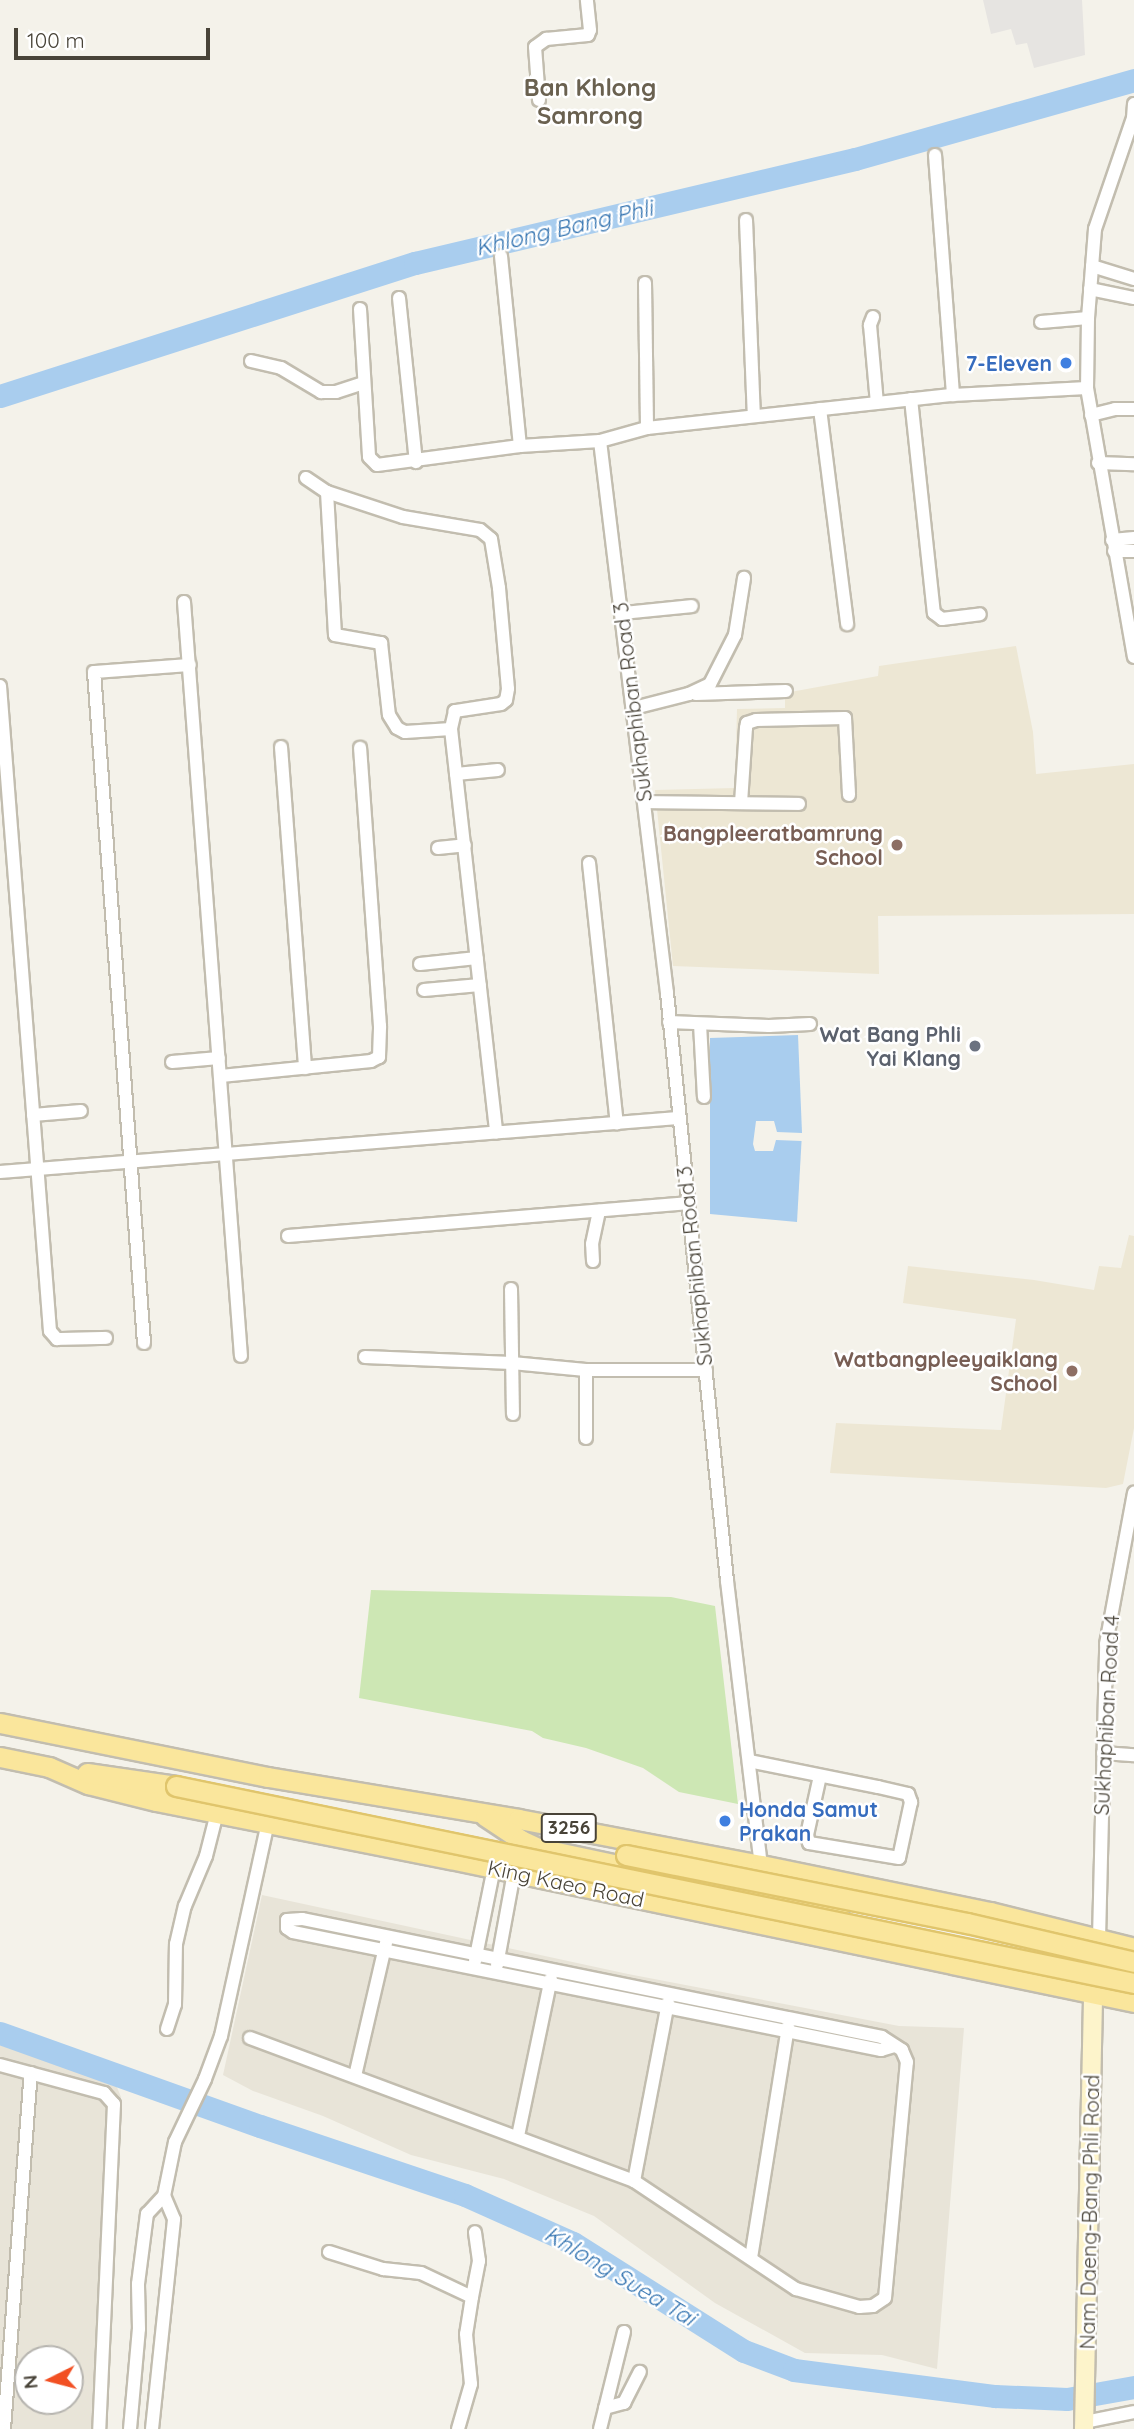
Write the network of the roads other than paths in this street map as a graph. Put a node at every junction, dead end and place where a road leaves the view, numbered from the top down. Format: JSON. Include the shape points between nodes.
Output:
{"nodes":[{"id":1,"x":587,"y":0,"type":"edge"},
{"id":2,"x":539,"y":100,"type":"dead end"},
{"id":3,"x":1134,"y":113,"type":"edge"},
{"id":4,"x":935,"y":155,"type":"dead end"},
{"id":5,"x":746,"y":220,"type":"dead end"},
{"id":6,"x":501,"y":256,"type":"dead end"},
{"id":7,"x":1092,"y":266,"type":"junction"},
{"id":8,"x":1134,"y":279,"type":"edge"},
{"id":9,"x":645,"y":284,"type":"dead end"},
{"id":10,"x":1090,"y":289,"type":"junction"},
{"id":11,"x":399,"y":298,"type":"dead end"},
{"id":12,"x":1134,"y":298,"type":"edge"},
{"id":13,"x":360,"y":309,"type":"dead end"},
{"id":14,"x":873,"y":317,"type":"dead end"},
{"id":15,"x":1088,"y":318,"type":"junction"},
{"id":16,"x":1041,"y":322,"type":"dead end"},
{"id":17,"x":251,"y":361,"type":"dead end"},
{"id":18,"x":364,"y":383,"type":"junction"},
{"id":19,"x":1087,"y":388,"type":"junction"},
{"id":20,"x":953,"y":395,"type":"junction"},
{"id":21,"x":911,"y":399,"type":"junction"},
{"id":22,"x":877,"y":403,"type":"junction"},
{"id":23,"x":820,"y":409,"type":"junction"},
{"id":24,"x":1134,"y":409,"type":"edge"},
{"id":25,"x":1091,"y":415,"type":"junction"},
{"id":26,"x":754,"y":416,"type":"junction"},
{"id":27,"x":647,"y":428,"type":"junction"},
{"id":28,"x":600,"y":441,"type":"junction"},
{"id":29,"x":520,"y":446,"type":"junction"},
{"id":30,"x":416,"y":461,"type":"junction"},
{"id":31,"x":1098,"y":463,"type":"junction"},
{"id":32,"x":1134,"y":464,"type":"edge"},
{"id":33,"x":306,"y":478,"type":"dead end"},
{"id":34,"x":327,"y":492,"type":"junction"},
{"id":35,"x":1134,"y":538,"type":"edge"},
{"id":36,"x":1113,"y":546,"type":"junction"},
{"id":37,"x":1134,"y":551,"type":"edge"},
{"id":38,"x":744,"y":578,"type":"dead end"},
{"id":39,"x":184,"y":603,"type":"dead end"},
{"id":40,"x":692,"y":606,"type":"dead end"},
{"id":41,"x":623,"y":613,"type":"junction"},
{"id":42,"x":980,"y":614,"type":"dead end"},
{"id":43,"x":847,"y":624,"type":"dead end"},
{"id":44,"x":1134,"y":657,"type":"edge"},
{"id":45,"x":190,"y":664,"type":"junction"},
{"id":46,"x":0,"y":686,"type":"edge"},
{"id":47,"x":786,"y":691,"type":"dead end"},
{"id":48,"x":689,"y":694,"type":"junction"},
{"id":49,"x":634,"y":708,"type":"junction"},
{"id":50,"x":451,"y":729,"type":"junction"},
{"id":51,"x":281,"y":747,"type":"dead end"},
{"id":52,"x":360,"y":748,"type":"dead end"},
{"id":53,"x":498,"y":770,"type":"dead end"},
{"id":54,"x":456,"y":774,"type":"junction"},
{"id":55,"x":849,"y":795,"type":"dead end"},
{"id":56,"x":644,"y":802,"type":"junction"},
{"id":57,"x":741,"y":803,"type":"junction"},
{"id":58,"x":799,"y":804,"type":"dead end"},
{"id":59,"x":465,"y":845,"type":"junction"},
{"id":60,"x":438,"y":848,"type":"dead end"},
{"id":61,"x":589,"y":863,"type":"dead end"},
{"id":62,"x":477,"y":958,"type":"junction"},
{"id":63,"x":420,"y":964,"type":"dead end"},
{"id":64,"x":480,"y":985,"type":"junction"},
{"id":65,"x":424,"y":990,"type":"dead end"},
{"id":66,"x":669,"y":1022,"type":"junction"},
{"id":67,"x":700,"y":1024,"type":"junction"},
{"id":68,"x":810,"y":1024,"type":"dead end"},
{"id":69,"x":219,"y":1058,"type":"junction"},
{"id":70,"x":172,"y":1062,"type":"dead end"},
{"id":71,"x":305,"y":1068,"type":"junction"},
{"id":72,"x":221,"y":1076,"type":"junction"},
{"id":73,"x":704,"y":1097,"type":"dead end"},
{"id":74,"x":81,"y":1111,"type":"dead end"},
{"id":75,"x":33,"y":1115,"type":"junction"},
{"id":76,"x":678,"y":1118,"type":"junction"},
{"id":77,"x":617,"y":1124,"type":"junction"},
{"id":78,"x":496,"y":1132,"type":"junction"},
{"id":79,"x":225,"y":1154,"type":"junction"},
{"id":80,"x":130,"y":1162,"type":"junction"},
{"id":81,"x":38,"y":1169,"type":"junction"},
{"id":82,"x":0,"y":1172,"type":"edge"},
{"id":83,"x":687,"y":1203,"type":"junction"},
{"id":84,"x":599,"y":1211,"type":"junction"},
{"id":85,"x":288,"y":1237,"type":"dead end"},
{"id":86,"x":593,"y":1261,"type":"dead end"},
{"id":87,"x":511,"y":1289,"type":"dead end"},
{"id":88,"x":106,"y":1338,"type":"dead end"},
{"id":89,"x":144,"y":1343,"type":"dead end"},
{"id":90,"x":241,"y":1356,"type":"dead end"},
{"id":91,"x":365,"y":1357,"type":"dead end"},
{"id":92,"x":512,"y":1363,"type":"junction"},
{"id":93,"x":586,"y":1370,"type":"junction"},
{"id":94,"x":706,"y":1370,"type":"junction"},
{"id":95,"x":513,"y":1414,"type":"dead end"},
{"id":96,"x":586,"y":1438,"type":"dead end"},
{"id":97,"x":1134,"y":1493,"type":"edge"},
{"id":98,"x":1120,"y":1560,"type":"junction"},
{"id":99,"x":1134,"y":1564,"type":"edge"},
{"id":100,"x":0,"y":1723,"type":"edge"},
{"id":101,"x":1103,"y":1753,"type":"junction"},
{"id":102,"x":1134,"y":1755,"type":"edge"},
{"id":103,"x":0,"y":1757,"type":"edge"},
{"id":104,"x":749,"y":1762,"type":"junction"},
{"id":105,"x":63,"y":1771,"type":"junction"},
{"id":106,"x":821,"y":1776,"type":"junction"},
{"id":107,"x":217,"y":1813,"type":"junction"},
{"id":108,"x":482,"y":1813,"type":"junction"},
{"id":109,"x":268,"y":1822,"type":"junction"},
{"id":110,"x":507,"y":1831,"type":"junction"},
{"id":111,"x":761,"y":1865,"type":"junction"},
{"id":112,"x":494,"y":1868,"type":"junction"},
{"id":113,"x":514,"y":1872,"type":"junction"},
{"id":114,"x":483,"y":1927,"type":"junction"},
{"id":115,"x":502,"y":1932,"type":"junction"},
{"id":116,"x":388,"y":1936,"type":"junction"},
{"id":117,"x":1099,"y":1939,"type":"junction"},
{"id":118,"x":1130,"y":1945,"type":"edge"},
{"id":119,"x":384,"y":1950,"type":"junction"},
{"id":120,"x":1134,"y":1961,"type":"edge"},
{"id":121,"x":475,"y":1962,"type":"junction"},
{"id":122,"x":497,"y":1966,"type":"junction"},
{"id":123,"x":1092,"y":1967,"type":"junction"},
{"id":124,"x":552,"y":1971,"type":"junction"},
{"id":125,"x":1134,"y":1983,"type":"edge"},
{"id":126,"x":549,"y":1984,"type":"junction"},
{"id":127,"x":1094,"y":1994,"type":"junction"},
{"id":128,"x":670,"y":1995,"type":"junction"},
{"id":129,"x":1129,"y":2004,"type":"edge"},
{"id":130,"x":667,"y":2008,"type":"junction"},
{"id":131,"x":788,"y":2025,"type":"junction"},
{"id":132,"x":167,"y":2029,"type":"dead end"},
{"id":133,"x":250,"y":2038,"type":"dead end"},
{"id":134,"x":0,"y":2065,"type":"edge"},
{"id":135,"x":31,"y":2073,"type":"junction"},
{"id":136,"x":355,"y":2076,"type":"junction"},
{"id":137,"x":518,"y":2136,"type":"junction"},
{"id":138,"x":634,"y":2181,"type":"junction"},
{"id":139,"x":164,"y":2196,"type":"junction"},
{"id":140,"x":475,"y":2232,"type":"dead end"},
{"id":141,"x":329,"y":2252,"type":"dead end"},
{"id":142,"x":751,"y":2259,"type":"junction"},
{"id":143,"x":472,"y":2297,"type":"junction"},
{"id":144,"x":139,"y":2301,"type":"junction"},
{"id":145,"x":163,"y":2305,"type":"junction"},
{"id":146,"x":624,"y":2332,"type":"dead end"},
{"id":147,"x":640,"y":2372,"type":"dead end"},
{"id":148,"x":605,"y":2408,"type":"junction"},
{"id":149,"x":1134,"y":2413,"type":"edge"},
{"id":150,"x":1084,"y":2420,"type":"edge"},
{"id":151,"x":4,"y":2429,"type":"edge"},
{"id":152,"x":99,"y":2429,"type":"edge"},
{"id":153,"x":130,"y":2429,"type":"edge"},
{"id":154,"x":152,"y":2429,"type":"edge"},
{"id":155,"x":458,"y":2429,"type":"edge"},
{"id":156,"x":600,"y":2429,"type":"edge"}],
"edges":[{"from":1,"to":2,"type":"street","via":[[588,34],[546,39],[535,47]]},
{"from":3,"to":7,"type":"street","via":[[1096,229]]},
{"from":4,"to":20,"type":"street"},
{"from":5,"to":26,"type":"street"},
{"from":6,"to":29,"type":"street"},
{"from":7,"to":8,"type":"street"},
{"from":7,"to":10,"type":"street"},
{"from":9,"to":27,"type":"street"},
{"from":10,"to":12,"type":"street"},
{"from":10,"to":15,"type":"street"},
{"from":11,"to":30,"type":"street"},
{"from":13,"to":18,"type":"street"},
{"from":14,"to":22,"type":"street"},
{"from":15,"to":16,"type":"street"},
{"from":15,"to":19,"type":"street"},
{"from":17,"to":18,"type":"street","via":[[281,368],[321,392],[336,393]]},
{"from":18,"to":30,"type":"street","via":[[372,463]]},
{"from":19,"to":20,"type":"street"},
{"from":19,"to":25,"type":"street"},
{"from":20,"to":21,"type":"street"},
{"from":21,"to":22,"type":"street"},
{"from":21,"to":42,"type":"street","via":[[934,612],[942,619]]},
{"from":22,"to":23,"type":"street"},
{"from":23,"to":26,"type":"street"},
{"from":23,"to":43,"type":"street"},
{"from":24,"to":25,"type":"street"},
{"from":25,"to":31,"type":"street"},
{"from":26,"to":27,"type":"street"},
{"from":27,"to":28,"type":"street"},
{"from":28,"to":29,"type":"street"},
{"from":28,"to":41,"type":"street","name":"Sukhaphiban Road 3"},
{"from":29,"to":30,"type":"street"},
{"from":31,"to":32,"type":"street"},
{"from":31,"to":36,"type":"street"},
{"from":33,"to":34,"type":"street"},
{"from":34,"to":50,"type":"street","via":[[335,635],[381,643],[390,715],[397,728],[405,732]]},
{"from":34,"to":50,"type":"street","via":[[403,517],[480,530],[491,539],[506,700],[454,711]]},
{"from":35,"to":36,"type":"street"},
{"from":36,"to":37,"type":"street"},
{"from":36,"to":44,"type":"street"},
{"from":38,"to":48,"type":"street","via":[[728,651],[710,684]]},
{"from":39,"to":45,"type":"street"},
{"from":40,"to":41,"type":"street"},
{"from":41,"to":49,"type":"street","name":"Sukhaphiban Road 3"},
{"from":45,"to":69,"type":"street"},
{"from":45,"to":80,"type":"street","via":[[94,672]]},
{"from":46,"to":75,"type":"street"},
{"from":47,"to":48,"type":"street"},
{"from":48,"to":49,"type":"street"},
{"from":49,"to":56,"type":"street","name":"Sukhaphiban Road 3"},
{"from":50,"to":54,"type":"street"},
{"from":51,"to":71,"type":"street"},
{"from":52,"to":71,"type":"street","via":[[381,1050],[379,1057],[371,1060]]},
{"from":53,"to":54,"type":"street"},
{"from":54,"to":59,"type":"street"},
{"from":55,"to":57,"type":"street","via":[[845,718],[756,720],[746,728]]},
{"from":56,"to":57,"type":"street"},
{"from":56,"to":66,"type":"street","name":"Sukhaphiban Road 3"},
{"from":57,"to":58,"type":"street"},
{"from":59,"to":60,"type":"street"},
{"from":59,"to":62,"type":"street"},
{"from":61,"to":77,"type":"street"},
{"from":62,"to":63,"type":"street"},
{"from":62,"to":64,"type":"street"},
{"from":64,"to":65,"type":"street"},
{"from":64,"to":78,"type":"street"},
{"from":66,"to":67,"type":"street"},
{"from":66,"to":76,"type":"street","name":"Sukhaphiban Road 3"},
{"from":67,"to":68,"type":"street"},
{"from":67,"to":73,"type":"street"},
{"from":69,"to":70,"type":"street"},
{"from":69,"to":72,"type":"street"},
{"from":71,"to":72,"type":"street"},
{"from":72,"to":79,"type":"street"},
{"from":74,"to":75,"type":"street"},
{"from":75,"to":81,"type":"street"},
{"from":76,"to":77,"type":"street"},
{"from":76,"to":83,"type":"street","name":"Sukhaphiban Road 3"},
{"from":77,"to":78,"type":"street"},
{"from":78,"to":79,"type":"street"},
{"from":79,"to":80,"type":"street"},
{"from":79,"to":90,"type":"street"},
{"from":80,"to":81,"type":"street"},
{"from":80,"to":89,"type":"street"},
{"from":81,"to":82,"type":"street"},
{"from":81,"to":88,"type":"street","via":[[50,1331],[57,1339]]},
{"from":83,"to":84,"type":"street"},
{"from":83,"to":94,"type":"street","name":"Sukhaphiban Road 3"},
{"from":84,"to":85,"type":"street"},
{"from":84,"to":86,"type":"street"},
{"from":87,"to":92,"type":"street"},
{"from":91,"to":92,"type":"street"},
{"from":92,"to":93,"type":"street"},
{"from":92,"to":95,"type":"street"},
{"from":93,"to":94,"type":"street"},
{"from":93,"to":96,"type":"street"},
{"from":94,"to":104,"type":"street","name":"Sukhaphiban Road 3"},
{"from":97,"to":98,"type":"street","name":"Sukhaphiban Road 4"},
{"from":98,"to":99,"type":"street"},
{"from":98,"to":101,"type":"street","name":"Sukhaphiban Road 4","via":[[1106,1644]]},
{"from":100,"to":108,"type":"main road","number":"3256","via":[[268,1777]]},
{"from":101,"to":102,"type":"street"},
{"from":101,"to":117,"type":"street","name":"Sukhaphiban Road 4"},
{"from":103,"to":105,"type":"main road","name":"King Kaeo Road","number":"3256"},
{"from":104,"to":106,"type":"street"},
{"from":104,"to":111,"type":"street","name":"Sukhaphiban Road 3"},
{"from":105,"to":107,"type":"main road","name":"King Kaeo Road","number":"3256","via":[[99,1787]]},
{"from":105,"to":125,"type":"main road","number":"3256","bridge":true,"via":[[176,1786]]},
{"from":106,"to":106,"type":"street","via":[[908,1794],[911,1802],[899,1858],[809,1843]]},
{"from":107,"to":109,"type":"main road","name":"King Kaeo Road","number":"3256"},
{"from":107,"to":132,"type":"street","via":[[176,1944],[175,2005]]},
{"from":108,"to":110,"type":"main road","number":"3256"},
{"from":108,"to":111,"type":"main road","number":"3256"},
{"from":109,"to":112,"type":"main road","name":"King Kaeo Road","number":"3256"},
{"from":109,"to":139,"type":"street","via":[[221,2036],[175,2141]]},
{"from":110,"to":120,"type":"main road","number":"3256","bridge":true},
{"from":110,"to":123,"type":"main road","number":"3256","via":[[556,1852]]},
{"from":111,"to":117,"type":"main road","number":"3256"},
{"from":112,"to":113,"type":"main road","name":"King Kaeo Road","number":"3256"},
{"from":112,"to":114,"type":"street"},
{"from":113,"to":115,"type":"street"},
{"from":113,"to":127,"type":"main road","name":"King Kaeo Road","number":"3256"},
{"from":114,"to":115,"type":"street"},
{"from":114,"to":121,"type":"street"},
{"from":115,"to":122,"type":"street"},
{"from":116,"to":119,"type":"street"},
{"from":116,"to":119,"type":"street","via":[[293,1917],[287,1920],[293,1932]]},
{"from":116,"to":121,"type":"street"},
{"from":117,"to":118,"type":"main road","number":"3256"},
{"from":119,"to":121,"type":"street"},
{"from":119,"to":136,"type":"street"},
{"from":120,"to":123,"type":"main road"},
{"from":121,"to":122,"type":"street"},
{"from":122,"to":124,"type":"street"},
{"from":122,"to":126,"type":"street"},
{"from":123,"to":127,"type":"main road","name":"Nam Daeng-Bang Phli Road"},
{"from":124,"to":126,"type":"street"},
{"from":124,"to":128,"type":"street"},
{"from":126,"to":130,"type":"street"},
{"from":126,"to":137,"type":"street"},
{"from":127,"to":129,"type":"main road","name":"King Kaeo Road","number":"3256"},
{"from":127,"to":150,"type":"main road","name":"Nam Daeng-Bang Phli Road"},
{"from":128,"to":130,"type":"street"},
{"from":128,"to":131,"type":"street"},
{"from":130,"to":131,"type":"street"},
{"from":130,"to":138,"type":"street"},
{"from":131,"to":142,"type":"street"},
{"from":131,"to":142,"type":"street","via":[[881,2050],[894,2046],[902,2050],[906,2062],[885,2298],[873,2306],[844,2305],[796,2289]]},
{"from":133,"to":136,"type":"street"},
{"from":134,"to":135,"type":"street"},
{"from":135,"to":151,"type":"street"},
{"from":135,"to":152,"type":"street","via":[[104,2093],[114,2104]]},
{"from":136,"to":137,"type":"street"},
{"from":137,"to":138,"type":"street"},
{"from":138,"to":142,"type":"street"},
{"from":139,"to":144,"type":"street","via":[[147,2214]]},
{"from":139,"to":145,"type":"street","via":[[174,2219]]},
{"from":140,"to":143,"type":"street","via":[[479,2261]]},
{"from":141,"to":143,"type":"street","via":[[383,2269],[421,2273]]},
{"from":143,"to":155,"type":"street","via":[[467,2333],[471,2384]]},
{"from":144,"to":145,"type":"street"},
{"from":144,"to":153,"type":"street"},
{"from":145,"to":154,"type":"street"},
{"from":146,"to":148,"type":"street"},
{"from":147,"to":148,"type":"street","via":[[624,2403]]},
{"from":148,"to":156,"type":"street"},
{"from":149,"to":150,"type":"street"}]}
